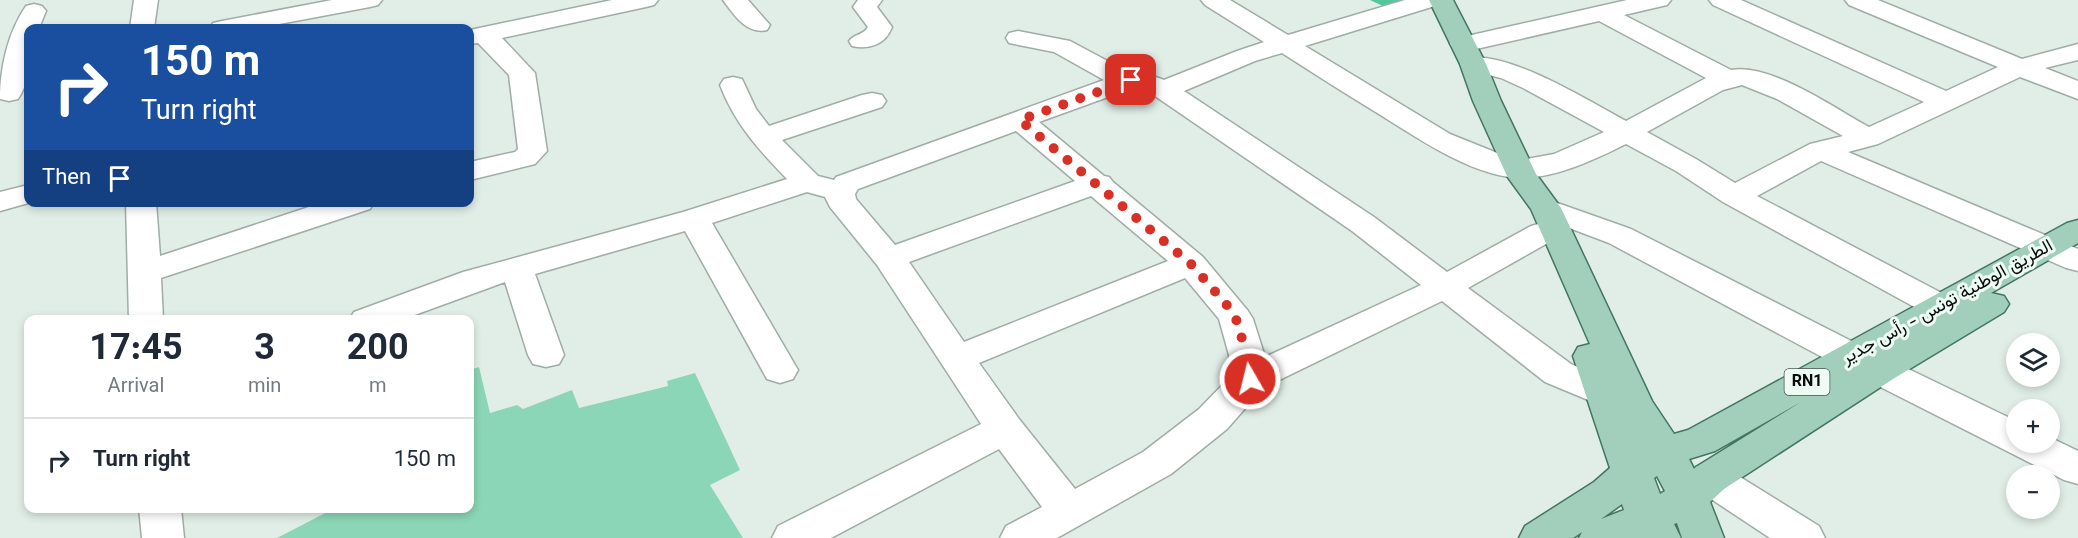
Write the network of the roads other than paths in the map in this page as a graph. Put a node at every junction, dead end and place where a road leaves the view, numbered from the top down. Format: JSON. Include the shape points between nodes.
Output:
{"nodes":[{"id":1,"x":147,"y":0,"type":"edge"},
{"id":2,"x":370,"y":0,"type":"edge"},
{"id":3,"x":646,"y":0,"type":"edge"},
{"id":4,"x":735,"y":0,"type":"edge"},
{"id":5,"x":870,"y":0,"type":"edge"},
{"id":6,"x":1213,"y":0,"type":"edge"},
{"id":7,"x":1362,"y":0,"type":"edge"},
{"id":8,"x":1430,"y":0,"type":"edge"},
{"id":9,"x":1441,"y":0,"type":"edge"},
{"id":10,"x":1659,"y":0,"type":"edge"},
{"id":11,"x":1721,"y":0,"type":"edge"},
{"id":12,"x":1857,"y":0,"type":"edge"},
{"id":13,"x":620,"y":2,"type":"edge"},
{"id":14,"x":34,"y":12,"type":"dead end"},
{"id":15,"x":1387,"y":12,"type":"junction"},
{"id":16,"x":1602,"y":13,"type":"junction"},
{"id":17,"x":29,"y":24,"type":"edge"},
{"id":18,"x":143,"y":24,"type":"edge"},
{"id":19,"x":243,"y":24,"type":"edge"},
{"id":20,"x":758,"y":25,"type":"dead end"},
{"id":21,"x":24,"y":34,"type":"edge"},
{"id":22,"x":477,"y":35,"type":"edge"},
{"id":23,"x":1018,"y":38,"type":"dead end"},
{"id":24,"x":861,"y":40,"type":"dead end"},
{"id":25,"x":1284,"y":46,"type":"junction"},
{"id":26,"x":2078,"y":52,"type":"edge"},
{"id":27,"x":1468,"y":54,"type":"junction"},
{"id":28,"x":2020,"y":67,"type":"junction"},
{"id":29,"x":1728,"y":79,"type":"junction"},
{"id":30,"x":1126,"y":81,"type":"junction"},
{"id":31,"x":733,"y":85,"type":"dead end"},
{"id":32,"x":1164,"y":90,"type":"junction"},
{"id":33,"x":2078,"y":91,"type":"edge"},
{"id":34,"x":13,"y":93,"type":"edge"},
{"id":35,"x":872,"y":101,"type":"dead end"},
{"id":36,"x":1945,"y":101,"type":"junction"},
{"id":37,"x":1020,"y":120,"type":"junction"},
{"id":38,"x":1626,"y":134,"type":"junction"},
{"id":39,"x":763,"y":136,"type":"junction"},
{"id":40,"x":1868,"y":138,"type":"junction"},
{"id":41,"x":1820,"y":150,"type":"junction"},
{"id":42,"x":474,"y":170,"type":"edge"},
{"id":43,"x":1520,"y":172,"type":"junction"},
{"id":44,"x":807,"y":182,"type":"junction"},
{"id":45,"x":1098,"y":183,"type":"junction"},
{"id":46,"x":841,"y":190,"type":"junction"},
{"id":47,"x":24,"y":195,"type":"edge"},
{"id":48,"x":1734,"y":196,"type":"junction"},
{"id":49,"x":0,"y":202,"type":"edge"},
{"id":50,"x":141,"y":207,"type":"edge"},
{"id":51,"x":342,"y":207,"type":"edge"},
{"id":52,"x":694,"y":219,"type":"junction"},
{"id":53,"x":1544,"y":220,"type":"junction"},
{"id":54,"x":2071,"y":250,"type":"edge"},
{"id":55,"x":889,"y":258,"type":"junction"},
{"id":56,"x":1191,"y":264,"type":"junction"},
{"id":57,"x":517,"y":269,"type":"junction"},
{"id":58,"x":145,"y":272,"type":"junction"},
{"id":59,"x":1446,"y":286,"type":"junction"},
{"id":60,"x":1941,"y":307,"type":"junction"},
{"id":61,"x":146,"y":315,"type":"edge"},
{"id":62,"x":380,"y":315,"type":"edge"},
{"id":63,"x":546,"y":355,"type":"dead end"},
{"id":64,"x":958,"y":358,"type":"junction"},
{"id":65,"x":1866,"y":364,"type":"junction"},
{"id":66,"x":780,"y":370,"type":"dead end"},
{"id":67,"x":1250,"y":379,"type":"junction"},
{"id":68,"x":1605,"y":394,"type":"junction"},
{"id":69,"x":1005,"y":429,"type":"junction"},
{"id":70,"x":2006,"y":433,"type":"edge"},
{"id":71,"x":1665,"y":453,"type":"junction"},
{"id":72,"x":2047,"y":453,"type":"edge"},
{"id":73,"x":2078,"y":469,"type":"edge"},
{"id":74,"x":1631,"y":473,"type":"junction"},
{"id":75,"x":1699,"y":487,"type":"junction"},
{"id":76,"x":1069,"y":512,"type":"junction"},
{"id":77,"x":160,"y":513,"type":"edge"},
{"id":78,"x":1654,"y":528,"type":"edge"},
{"id":79,"x":163,"y":538,"type":"edge"},
{"id":80,"x":793,"y":538,"type":"edge"},
{"id":81,"x":1021,"y":538,"type":"edge"},
{"id":82,"x":1540,"y":538,"type":"edge"},
{"id":83,"x":1600,"y":538,"type":"edge"},
{"id":84,"x":1703,"y":538,"type":"edge"},
{"id":85,"x":1804,"y":538,"type":"edge"}],
"edges":[{"from":1,"to":18,"type":"street"},
{"from":2,"to":19,"type":"street"},
{"from":3,"to":13,"type":"street"},
{"from":4,"to":20,"type":"street"},
{"from":5,"to":24,"type":"street","via":[[865,7],[880,27],[879,32]]},
{"from":6,"to":25,"type":"street"},
{"from":7,"to":15,"type":"street"},
{"from":8,"to":15,"type":"street"},
{"from":9,"to":27,"type":"main road"},
{"from":10,"to":16,"type":"street"},
{"from":11,"to":36,"type":"street"},
{"from":12,"to":28,"type":"street"},
{"from":13,"to":22,"type":"street"},
{"from":14,"to":17,"type":"street"},
{"from":15,"to":25,"type":"street"},
{"from":16,"to":27,"type":"street","via":[[1559,21]]},
{"from":16,"to":29,"type":"street"},
{"from":21,"to":34,"type":"street"},
{"from":22,"to":42,"type":"street","via":[[522,73],[533,151],[525,158]]},
{"from":23,"to":30,"type":"street","via":[[1061,46]]},
{"from":25,"to":32,"type":"street","via":[[1246,56]]},
{"from":25,"to":43,"type":"street","via":[[1440,140]]},
{"from":26,"to":28,"type":"street"},
{"from":27,"to":38,"type":"street","via":[[1520,76]]},
{"from":27,"to":43,"type":"main road"},
{"from":28,"to":33,"type":"street"},
{"from":28,"to":36,"type":"street"},
{"from":29,"to":38,"type":"street"},
{"from":29,"to":40,"type":"street","via":[[1757,80]]},
{"from":30,"to":32,"type":"street","via":[[1142,80]]},
{"from":30,"to":37,"type":"street"},
{"from":31,"to":39,"type":"street","via":[[743,110]]},
{"from":32,"to":59,"type":"street","via":[[1363,224]]},
{"from":35,"to":39,"type":"street"},
{"from":36,"to":40,"type":"street"},
{"from":37,"to":45,"type":"street"},
{"from":37,"to":46,"type":"street","via":[[853,180]]},
{"from":38,"to":43,"type":"street"},
{"from":38,"to":48,"type":"street"},
{"from":39,"to":44,"type":"street"},
{"from":40,"to":41,"type":"street"},
{"from":41,"to":48,"type":"street"},
{"from":41,"to":54,"type":"street"},
{"from":43,"to":53,"type":"main road","via":[[1527,197]]},
{"from":44,"to":46,"type":"street"},
{"from":44,"to":52,"type":"street"},
{"from":45,"to":55,"type":"street"},
{"from":45,"to":56,"type":"street"},
{"from":46,"to":55,"type":"street","via":[[844,205]]},
{"from":47,"to":49,"type":"street"},
{"from":48,"to":60,"type":"street"},
{"from":50,"to":58,"type":"street"},
{"from":51,"to":58,"type":"street"},
{"from":52,"to":57,"type":"street"},
{"from":52,"to":66,"type":"street"},
{"from":53,"to":59,"type":"street"},
{"from":53,"to":65,"type":"street","via":[[1620,236]]},
{"from":53,"to":68,"type":"main road"},
{"from":53,"to":71,"type":"main road","via":[[1635,405]]},
{"from":54,"to":60,"type":"main road","name":"الطريق الوطنية تونس - رأس جدير","number":"RN1"},
{"from":54,"to":65,"type":"main road","name":"الطريق الوطنية تونس - رأس جدير","number":"RN1"},
{"from":55,"to":64,"type":"street"},
{"from":56,"to":64,"type":"street"},
{"from":56,"to":67,"type":"street","via":[[1236,319]]},
{"from":57,"to":62,"type":"street"},
{"from":57,"to":63,"type":"street"},
{"from":58,"to":61,"type":"street"},
{"from":59,"to":67,"type":"street"},
{"from":59,"to":68,"type":"street","via":[[1558,374]]},
{"from":60,"to":65,"type":"main road","name":"الطريق الوطنية تونس - رأس جدير","number":"RN1"},
{"from":64,"to":69,"type":"street"},
{"from":65,"to":70,"type":"street"},
{"from":65,"to":71,"type":"main road","name":"الطريق الوطنية تونس - رأس جدير","number":"RN1","via":[[1701,441]]},
{"from":65,"to":75,"type":"main road","name":"الطريق الوطنية تونس - رأس جدير","number":"RN1"},
{"from":67,"to":76,"type":"street","via":[[1185,443]]},
{"from":68,"to":74,"type":"main road"},
{"from":69,"to":76,"type":"street"},
{"from":69,"to":80,"type":"street"},
{"from":71,"to":74,"type":"main road","name":"الطريق الوطنية تونس - رأس جدير","number":"RN1"},
{"from":71,"to":75,"type":"main road"},
{"from":72,"to":73,"type":"street"},
{"from":74,"to":78,"type":"main road"},
{"from":74,"to":82,"type":"main road","name":"الطريق الوطنية تونس - رأس جدير","number":"RN1"},
{"from":75,"to":78,"type":"main road","name":"الطريق الوطنية تونس - رأس جدير","number":"RN1"},
{"from":75,"to":84,"type":"main road"},
{"from":75,"to":85,"type":"street"},
{"from":76,"to":81,"type":"street"},
{"from":77,"to":79,"type":"street"},
{"from":78,"to":83,"type":"main road","name":"الطريق الوطنية تونس - رأس جدير","number":"RN1","via":[[1630,524]]}]}
